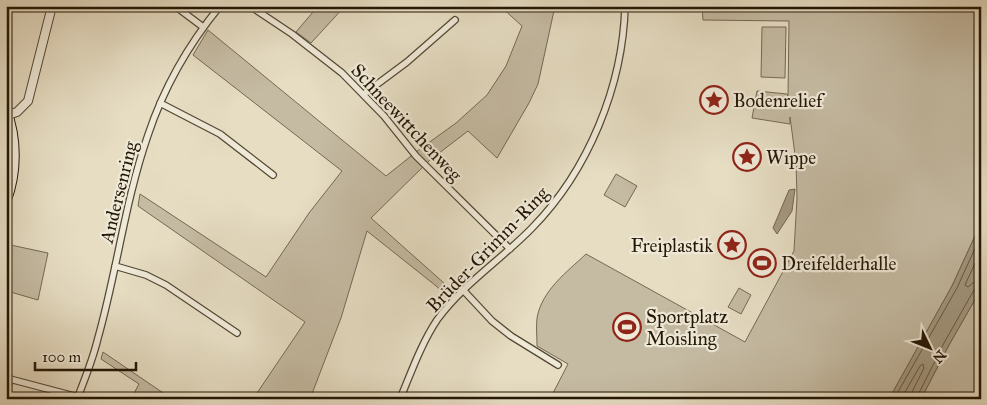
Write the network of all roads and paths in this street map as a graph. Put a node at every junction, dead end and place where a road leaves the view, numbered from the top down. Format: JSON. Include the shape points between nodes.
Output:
{"nodes":[{"id":1,"x":52,"y":6,"type":"edge"},
{"id":2,"x":175,"y":6,"type":"edge"},
{"id":3,"x":220,"y":6,"type":"edge"},
{"id":4,"x":250,"y":6,"type":"edge"},
{"id":5,"x":625,"y":6,"type":"edge"},
{"id":6,"x":455,"y":20,"type":"dead end"},
{"id":7,"x":203,"y":27,"type":"junction"},
{"id":8,"x":364,"y":94,"type":"junction"},
{"id":9,"x":160,"y":103,"type":"junction"},
{"id":10,"x":7,"y":112,"type":"edge"},
{"id":11,"x":273,"y":175,"type":"dead end"},
{"id":12,"x":6,"y":201,"type":"edge"},
{"id":13,"x":510,"y":249,"type":"junction"},
{"id":14,"x":115,"y":266,"type":"junction"},
{"id":15,"x":464,"y":291,"type":"junction"},
{"id":16,"x":237,"y":333,"type":"dead end"},
{"id":17,"x":558,"y":365,"type":"dead end"},
{"id":18,"x":8,"y":378,"type":"edge"},
{"id":19,"x":6,"y":391,"type":"edge"},
{"id":20,"x":77,"y":398,"type":"edge"},
{"id":21,"x":400,"y":399,"type":"edge"}],
"edges":[{"from":1,"to":10,"type":"street","via":[[28,101],[17,112]]},
{"from":2,"to":7,"type":"street"},
{"from":3,"to":7,"type":"street","name":"Andersenring"},
{"from":4,"to":8,"type":"street","name":"Schneewittchenweg","via":[[308,46]]},
{"from":5,"to":13,"type":"street","name":"Brüder-Grimm-Ring","via":[[615,81],[598,127],[554,204]]},
{"from":6,"to":8,"type":"street"},
{"from":7,"to":9,"type":"street","name":"Andersenring","via":[[190,44]]},
{"from":8,"to":13,"type":"street","name":"Schneewittchenweg","via":[[416,156]]},
{"from":9,"to":11,"type":"street","via":[[215,131]]},
{"from":9,"to":14,"type":"street","name":"Andersenring","via":[[131,193]]},
{"from":10,"to":12,"type":"main road","via":[[14,145],[14,164]]},
{"from":13,"to":15,"type":"street","name":"Brüder-Grimm-Ring"},
{"from":14,"to":16,"type":"street","via":[[166,285]]},
{"from":14,"to":20,"type":"street","name":"Andersenring","via":[[99,337]]},
{"from":15,"to":17,"type":"street","via":[[511,336]]},
{"from":15,"to":21,"type":"street","name":"Brüder-Grimm-Ring","via":[[438,320]]},
{"from":18,"to":19,"type":"street"},
{"from":18,"to":20,"type":"street"}]}
